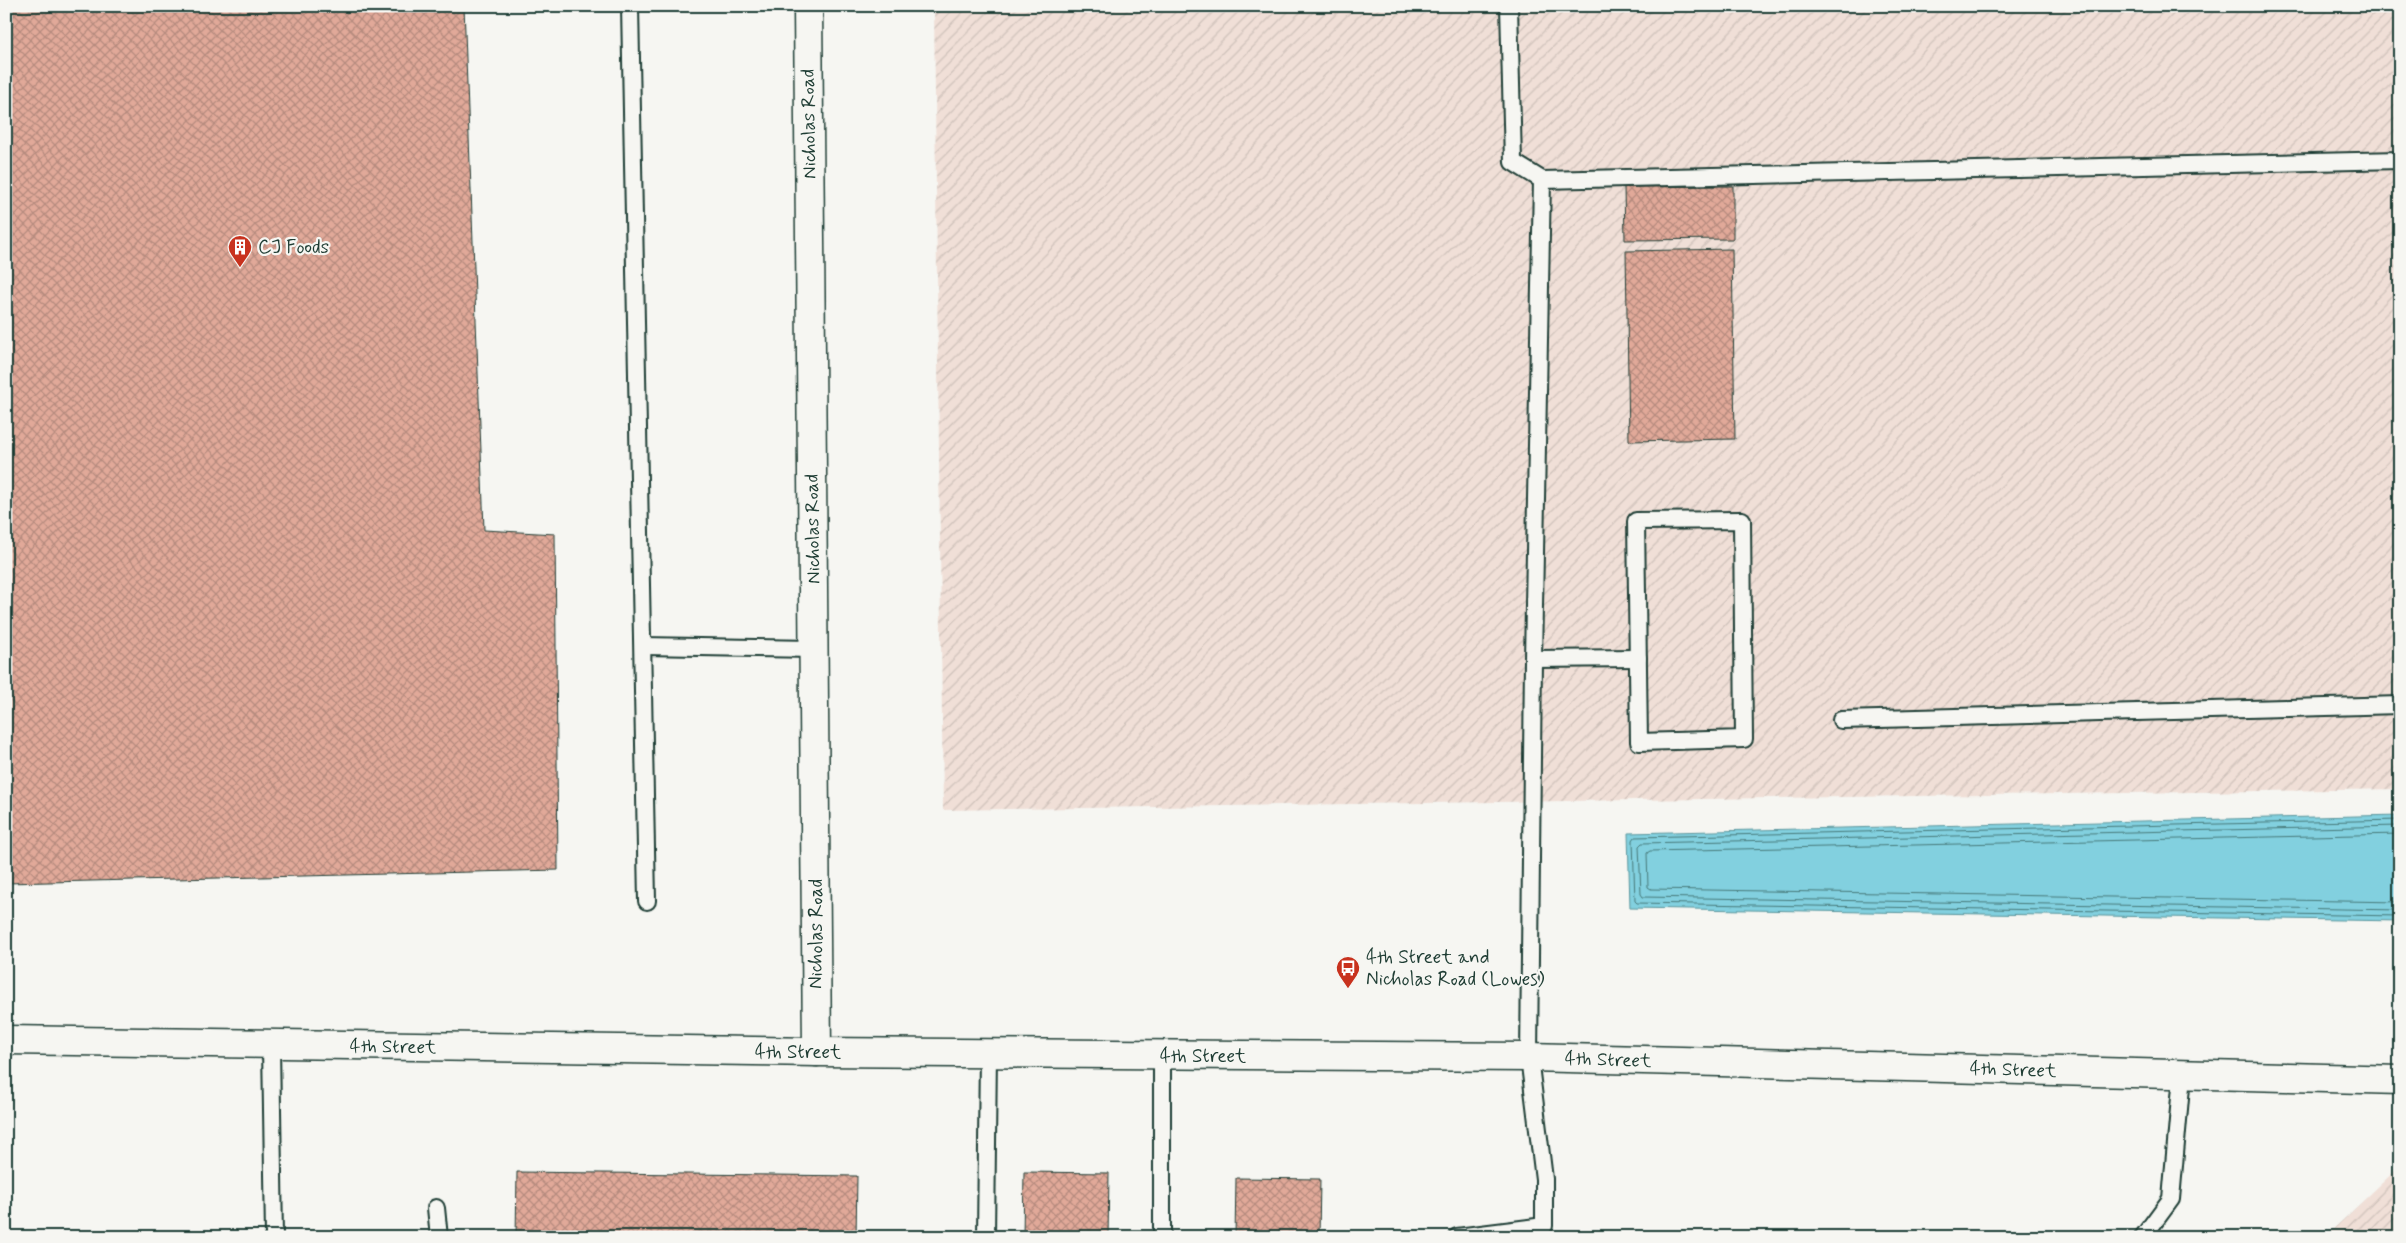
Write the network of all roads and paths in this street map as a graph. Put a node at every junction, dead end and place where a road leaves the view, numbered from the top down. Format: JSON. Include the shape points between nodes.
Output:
{"nodes":[{"id":1,"x":630,"y":6,"type":"edge"},
{"id":2,"x":808,"y":6,"type":"edge"},
{"id":3,"x":1509,"y":6,"type":"edge"},
{"id":4,"x":2400,"y":160,"type":"edge"},
{"id":5,"x":1542,"y":180,"type":"junction"},
{"id":6,"x":644,"y":646,"type":"junction"},
{"id":7,"x":814,"y":649,"type":"junction"},
{"id":8,"x":1638,"y":658,"type":"junction"},
{"id":9,"x":1533,"y":659,"type":"junction"},
{"id":10,"x":2400,"y":705,"type":"edge"},
{"id":11,"x":1841,"y":720,"type":"dead end"},
{"id":12,"x":648,"y":900,"type":"dead end"},
{"id":13,"x":6,"y":1040,"type":"edge"},
{"id":14,"x":271,"y":1046,"type":"junction"},
{"id":15,"x":817,"y":1052,"type":"junction"},
{"id":16,"x":988,"y":1052,"type":"junction"},
{"id":17,"x":1162,"y":1056,"type":"junction"},
{"id":18,"x":1529,"y":1058,"type":"junction"},
{"id":19,"x":2182,"y":1075,"type":"junction"},
{"id":20,"x":2400,"y":1080,"type":"edge"},
{"id":21,"x":436,"y":1208,"type":"dead end"},
{"id":22,"x":274,"y":1237,"type":"edge"},
{"id":23,"x":439,"y":1237,"type":"edge"},
{"id":24,"x":986,"y":1237,"type":"edge"},
{"id":25,"x":1162,"y":1237,"type":"edge"},
{"id":26,"x":1457,"y":1237,"type":"edge"},
{"id":27,"x":2143,"y":1237,"type":"edge"}],
"edges":[{"from":1,"to":6,"type":"lane"},
{"from":2,"to":7,"type":"street","name":"Nicholas Road"},
{"from":3,"to":5,"type":"lane","via":[[1513,162]]},
{"from":4,"to":5,"type":"lane"},
{"from":5,"to":9,"type":"lane"},
{"from":6,"to":7,"type":"lane"},
{"from":6,"to":12,"type":"lane"},
{"from":7,"to":15,"type":"street","name":"Nicholas Road"},
{"from":8,"to":8,"type":"lane","via":[[1639,742],[1744,739],[1742,520],[1636,521]]},
{"from":8,"to":9,"type":"lane"},
{"from":9,"to":18,"type":"lane"},
{"from":10,"to":11,"type":"lane"},
{"from":13,"to":14,"type":"street","name":"4th Street"},
{"from":14,"to":15,"type":"street","name":"4th Street"},
{"from":14,"to":22,"type":"lane"},
{"from":15,"to":16,"type":"street","name":"4th Street"},
{"from":16,"to":17,"type":"street","name":"4th Street"},
{"from":16,"to":24,"type":"lane"},
{"from":17,"to":18,"type":"street","name":"4th Street"},
{"from":17,"to":25,"type":"lane"},
{"from":18,"to":19,"type":"street","name":"4th Street"},
{"from":18,"to":26,"type":"lane","via":[[1544,1179],[1544,1226]]},
{"from":19,"to":20,"type":"street","name":"4th Street"},
{"from":19,"to":27,"type":"lane","via":[[2171,1199]]},
{"from":21,"to":23,"type":"lane"}]}
